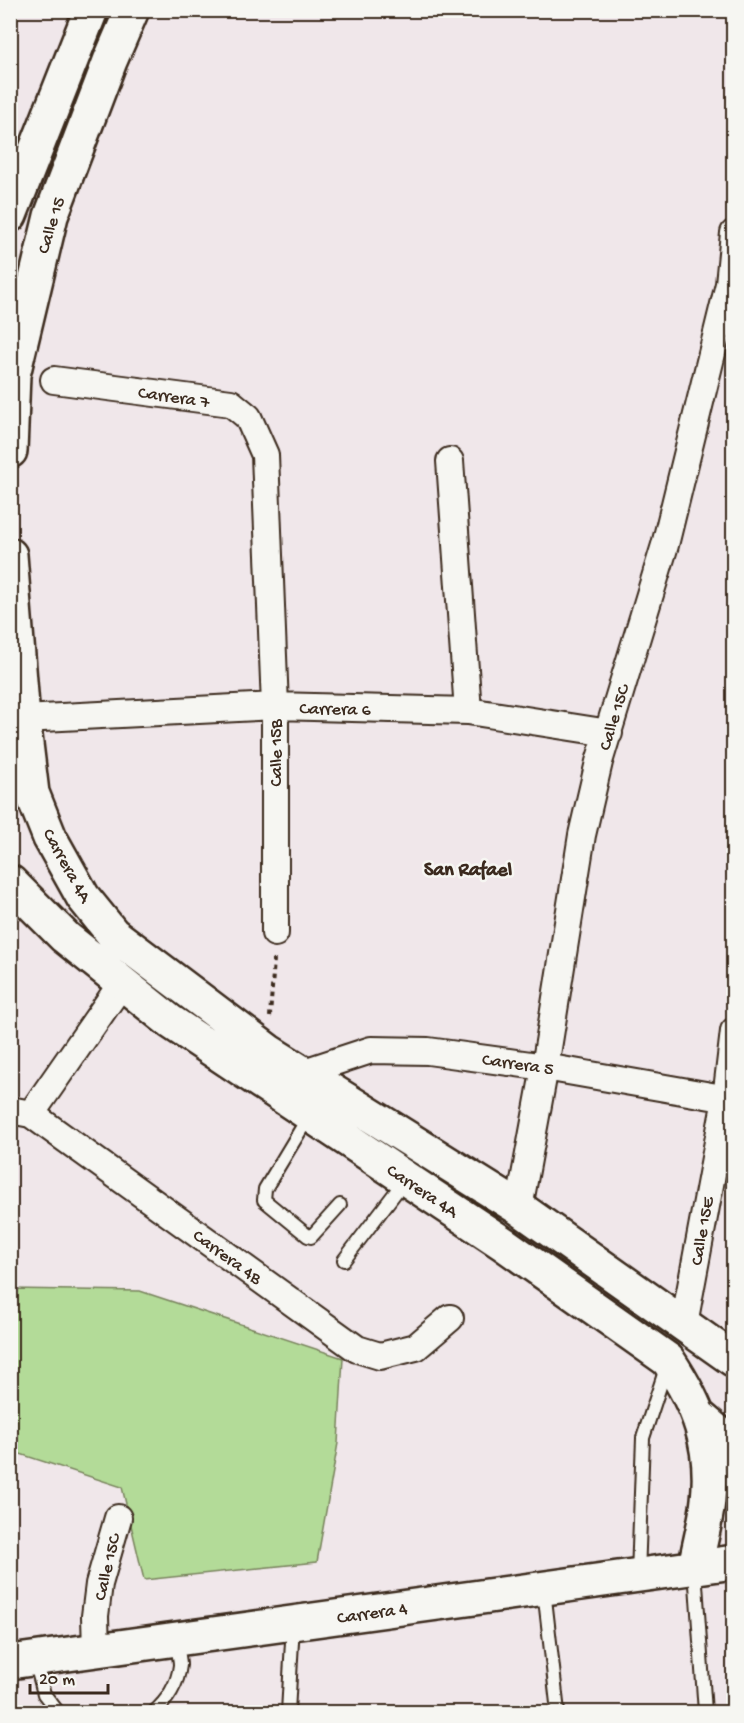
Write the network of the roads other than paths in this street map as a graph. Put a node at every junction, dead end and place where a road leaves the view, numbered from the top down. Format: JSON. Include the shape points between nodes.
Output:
{"nodes":[{"id":1,"x":91,"y":10,"type":"edge"},
{"id":2,"x":132,"y":10,"type":"edge"},
{"id":3,"x":12,"y":209,"type":"edge"},
{"id":4,"x":51,"y":216,"type":"junction"},
{"id":5,"x":734,"y":233,"type":"edge"},
{"id":6,"x":54,"y":380,"type":"dead end"},
{"id":7,"x":10,"y":451,"type":"edge"},
{"id":8,"x":265,"y":455,"type":"joint"},
{"id":9,"x":450,"y":460,"type":"dead end"},
{"id":10,"x":10,"y":555,"type":"edge"},
{"id":11,"x":275,"y":706,"type":"junction"},
{"id":12,"x":468,"y":711,"type":"junction"},
{"id":13,"x":17,"y":716,"type":"edge"},
{"id":14,"x":609,"y":732,"type":"junction"},
{"id":15,"x":21,"y":803,"type":"edge"},
{"id":16,"x":10,"y":882,"type":"edge"},
{"id":17,"x":275,"y":933,"type":"road end"},
{"id":18,"x":122,"y":984,"type":"junction"},
{"id":19,"x":734,"y":1031,"type":"edge"},
{"id":20,"x":545,"y":1067,"type":"junction"},
{"id":21,"x":304,"y":1072,"type":"junction"},
{"id":22,"x":730,"y":1100,"type":"edge"},
{"id":23,"x":21,"y":1112,"type":"edge"},
{"id":24,"x":310,"y":1115,"type":"junction"},
{"id":25,"x":406,"y":1178,"type":"junction"},
{"id":26,"x":340,"y":1205,"type":"dead end"},
{"id":27,"x":519,"y":1208,"type":"junction"},
{"id":28,"x":344,"y":1260,"type":"dead end"},
{"id":29,"x":450,"y":1318,"type":"dead end"},
{"id":30,"x":684,"y":1324,"type":"junction"},
{"id":31,"x":669,"y":1360,"type":"junction"},
{"id":32,"x":734,"y":1360,"type":"edge"},
{"id":33,"x":700,"y":1418,"type":"junction"},
{"id":34,"x":734,"y":1446,"type":"edge"},
{"id":35,"x":118,"y":1518,"type":"dead end"},
{"id":36,"x":734,"y":1562,"type":"edge"},
{"id":37,"x":695,"y":1568,"type":"junction"},
{"id":38,"x":638,"y":1576,"type":"junction"},
{"id":39,"x":544,"y":1589,"type":"junction"},
{"id":40,"x":293,"y":1623,"type":"junction"},
{"id":41,"x":175,"y":1639,"type":"junction"},
{"id":42,"x":96,"y":1651,"type":"junction"},
{"id":43,"x":22,"y":1661,"type":"edge"},
{"id":44,"x":58,"y":1713,"type":"edge"},
{"id":45,"x":154,"y":1713,"type":"edge"},
{"id":46,"x":288,"y":1713,"type":"edge"},
{"id":47,"x":558,"y":1713,"type":"edge"},
{"id":48,"x":705,"y":1713,"type":"edge"}],
"edges":[{"from":1,"to":3,"type":"main road"},
{"from":2,"to":4,"type":"main road","name":"Calle 15"},
{"from":3,"to":4,"type":"main road"},
{"from":4,"to":7,"type":"main road","name":"Calle 15","via":[[13,375]]},
{"from":5,"to":14,"type":"street","name":"Calle 15C","via":[[729,284],[668,534]]},
{"from":6,"to":8,"type":"street","name":"Carrera 7","via":[[231,404],[248,417]]},
{"from":8,"to":11,"type":"street","name":"Calle 15B"},
{"from":9,"to":12,"type":"street"},
{"from":10,"to":13,"type":"main road"},
{"from":11,"to":12,"type":"street","name":"Carrera 6"},
{"from":11,"to":13,"type":"street","name":"Carrera 6"},
{"from":11,"to":17,"type":"street","name":"Calle 15B"},
{"from":12,"to":14,"type":"street","name":"Carrera 6"},
{"from":13,"to":15,"type":"main road"},
{"from":14,"to":20,"type":"street","name":"Calle 15C","via":[[582,835]]},
{"from":15,"to":21,"type":"main road","name":"Carrera 4A","via":[[50,838],[83,897],[113,934],[268,1051]]},
{"from":16,"to":18,"type":"main road","name":"Carrera 4A","via":[[65,937]]},
{"from":18,"to":23,"type":"street"},
{"from":18,"to":24,"type":"main road","name":"Carrera 4A","via":[[171,1022]]},
{"from":19,"to":22,"type":"street","name":"Calle 15E"},
{"from":20,"to":21,"type":"street","name":"Carrera 5","via":[[428,1051],[371,1050]]},
{"from":20,"to":22,"type":"street","name":"Carrera 5"},
{"from":20,"to":27,"type":"street","name":"Calle 15C"},
{"from":21,"to":27,"type":"main road","name":"Carrera 4A"},
{"from":22,"to":30,"type":"street","name":"Calle 15E"},
{"from":23,"to":29,"type":"street","name":"Carrera 4B","via":[[357,1349],[380,1356],[416,1347]]},
{"from":24,"to":25,"type":"main road","name":"Carrera 4A"},
{"from":24,"to":26,"type":"lane","via":[[265,1189],[264,1200],[311,1237]]},
{"from":25,"to":28,"type":"lane"},
{"from":25,"to":31,"type":"main road","name":"Carrera 4A"},
{"from":27,"to":30,"type":"main road","name":"Carrera 4A"},
{"from":30,"to":32,"type":"main road","name":"Carrera 4A"},
{"from":31,"to":33,"type":"main road","name":"Carrera 4A"},
{"from":31,"to":38,"type":"lane","via":[[643,1438]]},
{"from":33,"to":34,"type":"main road"},
{"from":33,"to":37,"type":"main road","name":"Carrera 4A","via":[[709,1461],[708,1500]]},
{"from":35,"to":42,"type":"street","name":"Calle 15C","via":[[99,1584]]},
{"from":36,"to":37,"type":"main road","name":"Carrera 4"},
{"from":37,"to":38,"type":"main road","name":"Carrera 4"},
{"from":37,"to":48,"type":"lane"},
{"from":38,"to":39,"type":"main road","name":"Carrera 4"},
{"from":39,"to":40,"type":"main road","name":"Carrera 4"},
{"from":39,"to":47,"type":"lane"},
{"from":40,"to":41,"type":"main road","name":"Carrera 4"},
{"from":40,"to":46,"type":"lane"},
{"from":41,"to":42,"type":"main road","name":"Carrera 4"},
{"from":41,"to":45,"type":"lane","via":[[180,1665],[167,1701]]},
{"from":42,"to":43,"type":"main road","name":"Carrera 4"},
{"from":43,"to":44,"type":"lane"}]}
